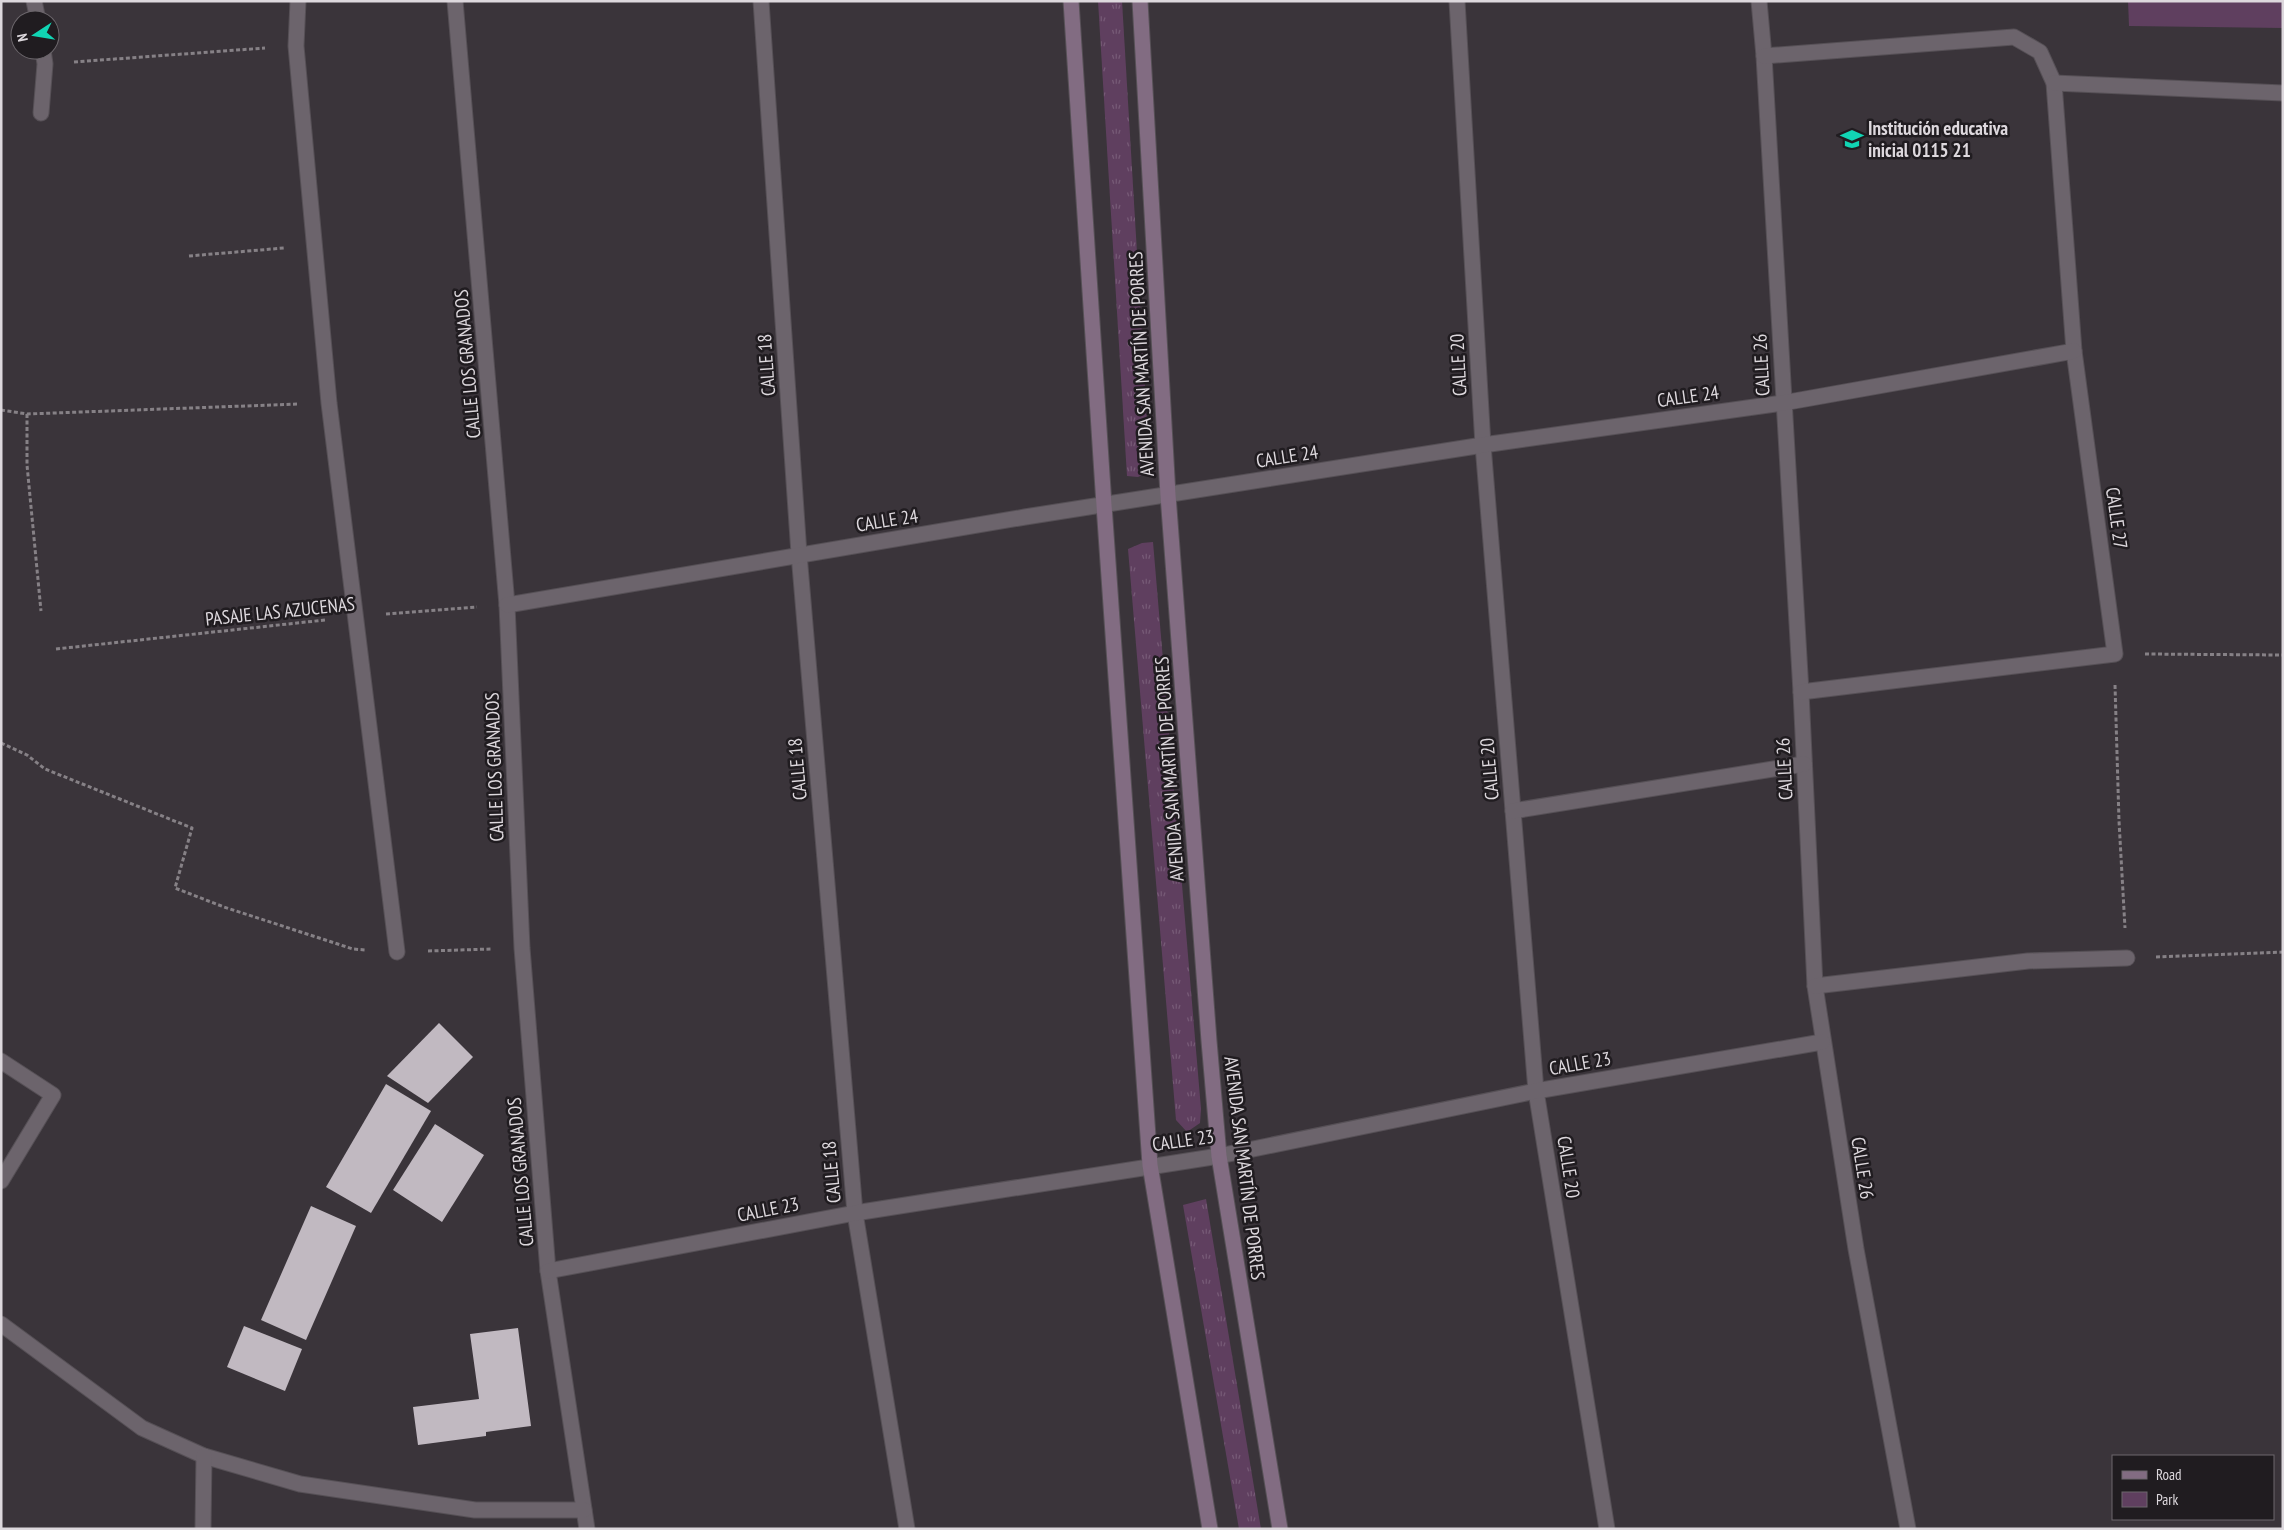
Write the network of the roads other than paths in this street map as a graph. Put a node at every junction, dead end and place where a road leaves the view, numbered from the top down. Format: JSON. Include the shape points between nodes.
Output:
{"nodes":[{"id":1,"x":298,"y":1,"type":"edge"},
{"id":2,"x":455,"y":1,"type":"edge"},
{"id":3,"x":761,"y":1,"type":"edge"},
{"id":4,"x":1071,"y":1,"type":"edge"},
{"id":5,"x":1140,"y":1,"type":"edge"},
{"id":6,"x":1457,"y":1,"type":"edge"},
{"id":7,"x":1759,"y":1,"type":"edge"},
{"id":8,"x":1764,"y":56,"type":"junction"},
{"id":9,"x":44,"y":60,"type":"edge"},
{"id":10,"x":2054,"y":83,"type":"junction"},
{"id":11,"x":2283,"y":93,"type":"edge"},
{"id":12,"x":41,"y":113,"type":"dead end"},
{"id":13,"x":2074,"y":351,"type":"junction"},
{"id":14,"x":1783,"y":403,"type":"junction"},
{"id":15,"x":1482,"y":445,"type":"junction"},
{"id":16,"x":1168,"y":495,"type":"junction"},
{"id":17,"x":1104,"y":505,"type":"junction"},
{"id":18,"x":799,"y":554,"type":"junction"},
{"id":19,"x":507,"y":605,"type":"junction"},
{"id":20,"x":1801,"y":692,"type":"junction"},
{"id":21,"x":1804,"y":764,"type":"junction"},
{"id":22,"x":1513,"y":811,"type":"junction"},
{"id":23,"x":397,"y":952,"type":"road end"},
{"id":24,"x":2127,"y":958,"type":"road end"},
{"id":25,"x":1815,"y":986,"type":"junction"},
{"id":26,"x":1822,"y":1042,"type":"junction"},
{"id":27,"x":1,"y":1061,"type":"edge"},
{"id":28,"x":1536,"y":1091,"type":"junction"},
{"id":29,"x":1220,"y":1156,"type":"junction"},
{"id":30,"x":1150,"y":1165,"type":"junction"},
{"id":31,"x":1,"y":1181,"type":"edge"},
{"id":32,"x":855,"y":1213,"type":"junction"},
{"id":33,"x":548,"y":1271,"type":"junction"},
{"id":34,"x":1,"y":1324,"type":"edge"},
{"id":35,"x":204,"y":1456,"type":"junction"},
{"id":36,"x":584,"y":1510,"type":"junction"},
{"id":37,"x":203,"y":1529,"type":"edge"},
{"id":38,"x":587,"y":1529,"type":"edge"},
{"id":39,"x":907,"y":1529,"type":"edge"},
{"id":40,"x":1210,"y":1529,"type":"edge"},
{"id":41,"x":1280,"y":1529,"type":"edge"},
{"id":42,"x":1606,"y":1529,"type":"edge"},
{"id":43,"x":1908,"y":1529,"type":"edge"}],
"edges":[{"from":1,"to":23,"type":"street","via":[[296,46],[329,403]]},
{"from":2,"to":19,"type":"street","name":"CALLE LOS GRANADOS"},
{"from":3,"to":18,"type":"street","name":"CALLE 18"},
{"from":4,"to":17,"type":"main road"},
{"from":5,"to":16,"type":"main road","name":"AVENIDA SAN MARTÍN DE PORRES"},
{"from":6,"to":15,"type":"street","name":"CALLE 20"},
{"from":7,"to":8,"type":"street","name":"CALLE 26"},
{"from":8,"to":10,"type":"street","via":[[2014,37],[2040,52]]},
{"from":8,"to":14,"type":"street","name":"CALLE 26"},
{"from":9,"to":12,"type":"street"},
{"from":10,"to":11,"type":"street"},
{"from":10,"to":13,"type":"street","name":"CALLE 27"},
{"from":13,"to":14,"type":"street","name":"CALLE 24"},
{"from":13,"to":20,"type":"street","name":"CALLE 27","via":[[2114,654]]},
{"from":14,"to":15,"type":"street","name":"CALLE 24"},
{"from":14,"to":20,"type":"street","name":"CALLE 26"},
{"from":15,"to":16,"type":"street","name":"CALLE 24"},
{"from":15,"to":22,"type":"street","name":"CALLE 20"},
{"from":16,"to":17,"type":"street","name":"CALLE 24"},
{"from":16,"to":29,"type":"main road","name":"AVENIDA SAN MARTÍN DE PORRES"},
{"from":17,"to":18,"type":"street","name":"CALLE 24"},
{"from":17,"to":30,"type":"main road"},
{"from":18,"to":19,"type":"street","name":"CALLE 24"},
{"from":18,"to":32,"type":"street","name":"CALLE 18"},
{"from":19,"to":33,"type":"street","name":"CALLE LOS GRANADOS","via":[[522,948]]},
{"from":20,"to":21,"type":"street","name":"CALLE 26"},
{"from":21,"to":22,"type":"street"},
{"from":21,"to":25,"type":"street","name":"CALLE 26"},
{"from":22,"to":28,"type":"street","name":"CALLE 20"},
{"from":24,"to":25,"type":"street","via":[[2028,961]]},
{"from":25,"to":26,"type":"street","name":"CALLE 26"},
{"from":26,"to":28,"type":"street","name":"CALLE 23"},
{"from":26,"to":43,"type":"street","name":"CALLE 26","via":[[1856,1249]]},
{"from":27,"to":31,"type":"street","via":[[53,1095]]},
{"from":28,"to":29,"type":"street","name":"CALLE 23"},
{"from":28,"to":42,"type":"street","name":"CALLE 20"},
{"from":29,"to":30,"type":"street","name":"CALLE 23"},
{"from":29,"to":41,"type":"main road","name":"AVENIDA SAN MARTÍN DE PORRES"},
{"from":30,"to":32,"type":"street","name":"CALLE 23"},
{"from":30,"to":40,"type":"main road"},
{"from":32,"to":33,"type":"street","name":"CALLE 23"},
{"from":32,"to":39,"type":"street","name":"CALLE 18"},
{"from":33,"to":36,"type":"street","name":"CALLE LOS GRANADOS"},
{"from":34,"to":35,"type":"street","via":[[142,1428]]},
{"from":35,"to":36,"type":"street","via":[[300,1484],[475,1510]]},
{"from":35,"to":37,"type":"street"},
{"from":36,"to":38,"type":"street","name":"CALLE LOS GRANADOS"}]}
